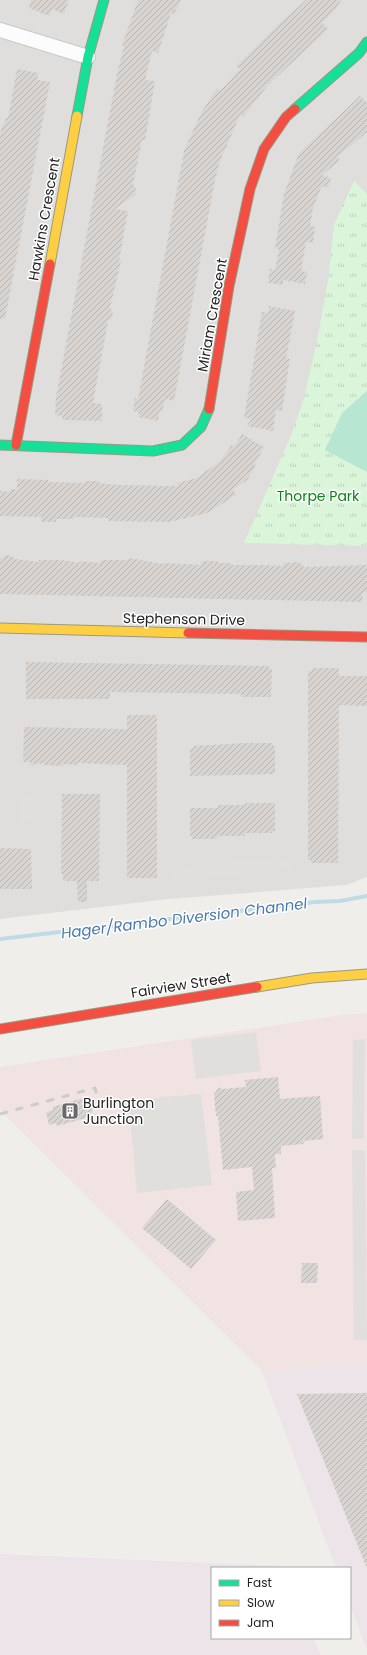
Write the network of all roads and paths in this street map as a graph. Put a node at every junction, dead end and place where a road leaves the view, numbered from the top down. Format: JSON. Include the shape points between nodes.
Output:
{"nodes":[{"id":1,"x":104,"y":0,"type":"edge"},
{"id":2,"x":0,"y":30,"type":"edge"},
{"id":3,"x":364,"y":52,"type":"edge"},
{"id":4,"x":88,"y":57,"type":"junction"},
{"id":5,"x":0,"y":444,"type":"edge"},
{"id":6,"x":16,"y":445,"type":"junction"},
{"id":7,"x":0,"y":628,"type":"edge"},
{"id":8,"x":367,"y":637,"type":"edge"},
{"id":9,"x":367,"y":974,"type":"edge"},
{"id":10,"x":0,"y":1029,"type":"edge"}],
"edges":[{"from":1,"to":4,"type":"street","name":"Hawkins Crescent"},
{"from":2,"to":4,"type":"street"},
{"from":3,"to":6,"type":"street","name":"Miriam Crescent","via":[[286,117],[264,149],[250,189],[229,286],[210,407],[202,427],[182,445],[153,451]]},
{"from":4,"to":6,"type":"street","name":"Hawkins Crescent"},
{"from":5,"to":6,"type":"street","name":"Miriam Crescent"},
{"from":7,"to":8,"type":"street","name":"Stephenson Drive"},
{"from":9,"to":10,"type":"street","name":"Fairview Street","via":[[312,978]]}]}
